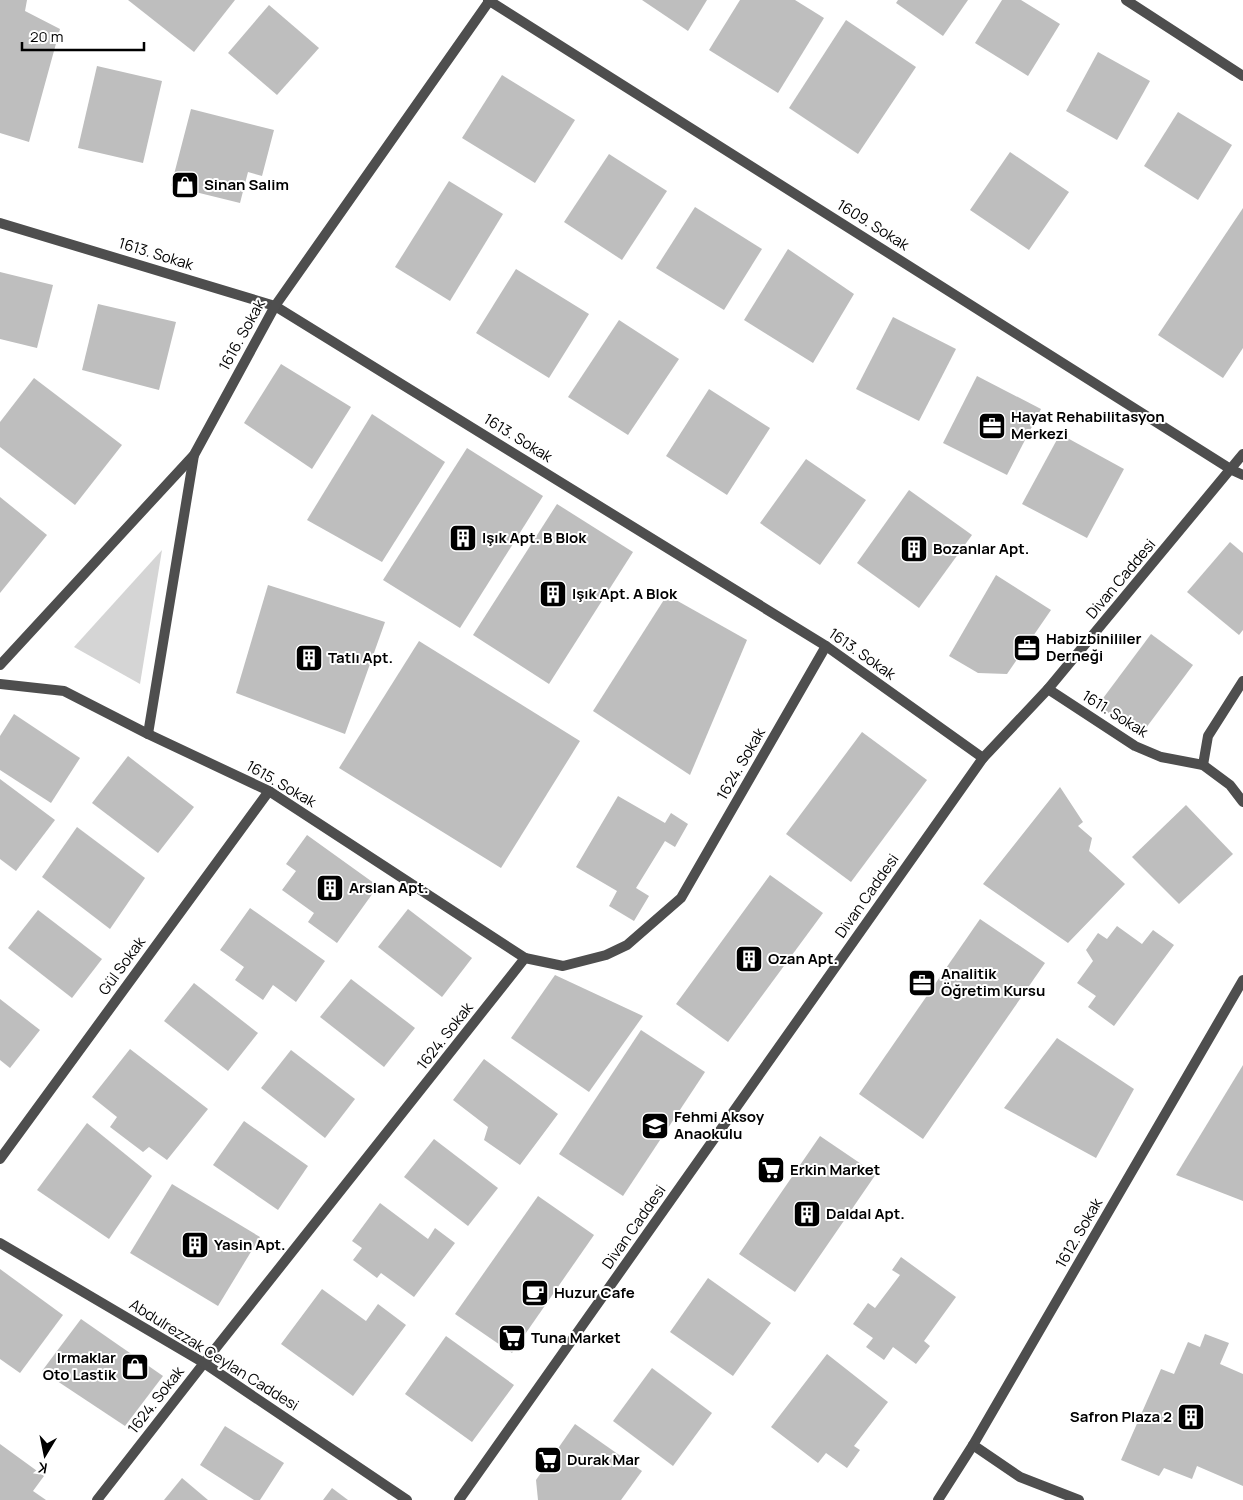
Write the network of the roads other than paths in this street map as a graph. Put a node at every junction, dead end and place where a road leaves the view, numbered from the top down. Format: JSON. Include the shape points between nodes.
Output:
{"nodes":[{"id":1,"x":489,"y":0,"type":"edge"},
{"id":2,"x":1126,"y":0,"type":"edge"},
{"id":3,"x":1243,"y":76,"type":"edge"},
{"id":4,"x":0,"y":222,"type":"edge"},
{"id":5,"x":275,"y":306,"type":"junction"},
{"id":6,"x":1243,"y":454,"type":"edge"},
{"id":7,"x":194,"y":455,"type":"junction"},
{"id":8,"x":1232,"y":470,"type":"junction"},
{"id":9,"x":1243,"y":475,"type":"edge"},
{"id":10,"x":826,"y":646,"type":"junction"},
{"id":11,"x":0,"y":665,"type":"edge"},
{"id":12,"x":1243,"y":680,"type":"edge"},
{"id":13,"x":0,"y":684,"type":"edge"},
{"id":14,"x":1048,"y":689,"type":"junction"},
{"id":15,"x":148,"y":734,"type":"junction"},
{"id":16,"x":983,"y":758,"type":"junction"},
{"id":17,"x":1203,"y":765,"type":"junction"},
{"id":18,"x":269,"y":791,"type":"junction"},
{"id":19,"x":1243,"y":802,"type":"edge"},
{"id":20,"x":525,"y":958,"type":"junction"},
{"id":21,"x":1243,"y":980,"type":"edge"},
{"id":22,"x":0,"y":1159,"type":"edge"},
{"id":23,"x":0,"y":1243,"type":"edge"},
{"id":24,"x":204,"y":1363,"type":"junction"},
{"id":25,"x":973,"y":1445,"type":"junction"},
{"id":26,"x":97,"y":1500,"type":"edge"},
{"id":27,"x":406,"y":1500,"type":"edge"},
{"id":28,"x":459,"y":1500,"type":"edge"},
{"id":29,"x":938,"y":1500,"type":"edge"},
{"id":30,"x":1079,"y":1500,"type":"edge"}],
"edges":[{"from":1,"to":5,"type":"street","name":"1616. Sokak"},
{"from":1,"to":8,"type":"street","name":"1609. Sokak"},
{"from":2,"to":3,"type":"street"},
{"from":4,"to":5,"type":"street","name":"1613. Sokak"},
{"from":5,"to":7,"type":"street","name":"1616. Sokak"},
{"from":5,"to":10,"type":"street","name":"1613. Sokak"},
{"from":6,"to":8,"type":"street","name":"Divan Caddesi"},
{"from":7,"to":11,"type":"street","name":"1616. Sokak"},
{"from":7,"to":15,"type":"street"},
{"from":8,"to":9,"type":"street","name":"1609. Sokak"},
{"from":8,"to":14,"type":"street","name":"Divan Caddesi"},
{"from":10,"to":16,"type":"street","name":"1613. Sokak"},
{"from":10,"to":20,"type":"street","name":"1624. Sokak","via":[[681,898],[627,945],[606,955],[563,966]]},
{"from":12,"to":17,"type":"street","via":[[1208,736]]},
{"from":13,"to":15,"type":"street","name":"1615. Sokak","via":[[64,691]]},
{"from":14,"to":16,"type":"street","name":"Divan Caddesi"},
{"from":14,"to":17,"type":"street","name":"1611. Sokak","via":[[1135,746],[1161,757]]},
{"from":15,"to":18,"type":"street","name":"1615. Sokak"},
{"from":16,"to":28,"type":"street","name":"Divan Caddesi"},
{"from":17,"to":19,"type":"street","name":"1611. Sokak","via":[[1230,785]]},
{"from":18,"to":20,"type":"street","name":"1615. Sokak"},
{"from":18,"to":22,"type":"street","name":"Gül Sokak"},
{"from":20,"to":24,"type":"street","name":"1624. Sokak"},
{"from":21,"to":25,"type":"street","name":"1612. Sokak"},
{"from":23,"to":24,"type":"street","name":"Abdulrezzak Ceylan Caddesi"},
{"from":24,"to":26,"type":"street","name":"1624. Sokak"},
{"from":24,"to":27,"type":"street","name":"Abdulrezzak Ceylan Caddesi"},
{"from":25,"to":29,"type":"street","name":"1612. Sokak"},
{"from":25,"to":30,"type":"street","via":[[1020,1477]]}]}
